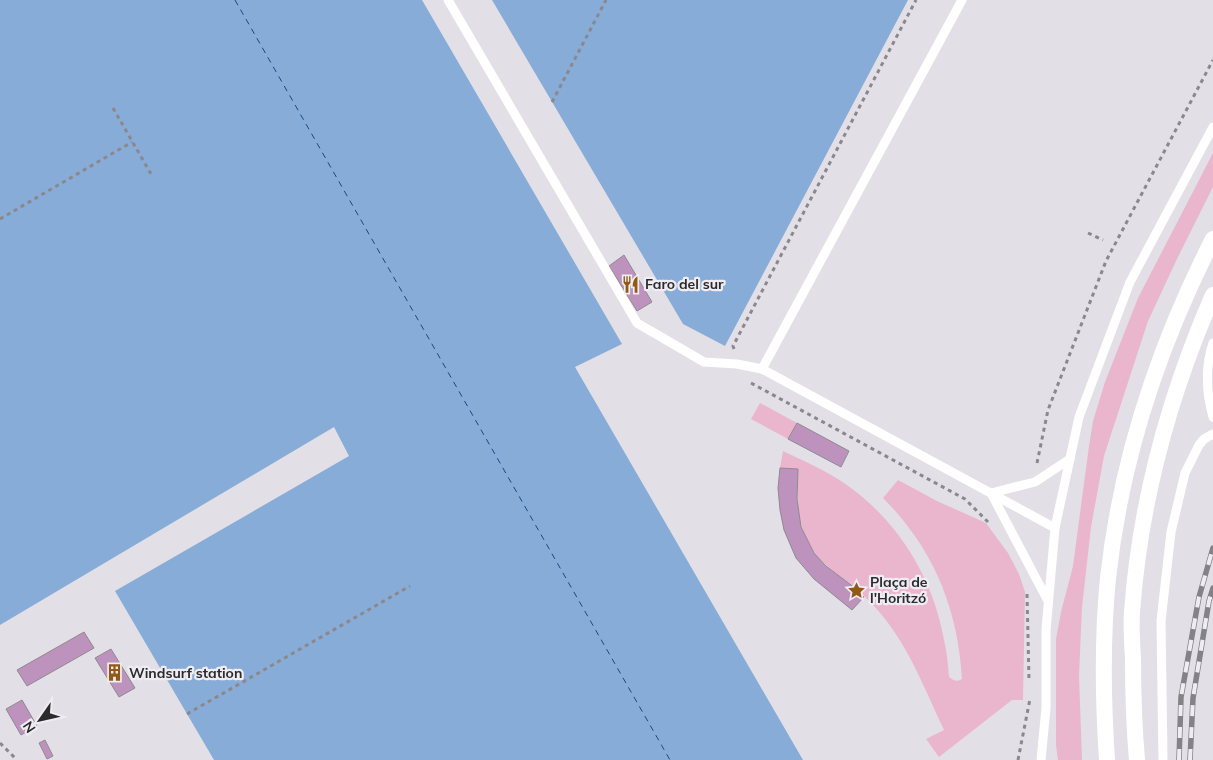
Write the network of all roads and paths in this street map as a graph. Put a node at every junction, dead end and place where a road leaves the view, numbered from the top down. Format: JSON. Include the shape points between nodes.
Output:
{"nodes":[{"id":1,"x":448,"y":0,"type":"edge"},
{"id":2,"x":606,"y":0,"type":"edge"},
{"id":3,"x":916,"y":0,"type":"edge"},
{"id":4,"x":962,"y":0,"type":"edge"},
{"id":5,"x":552,"y":102,"type":"dead end"},
{"id":6,"x":113,"y":108,"type":"dead end"},
{"id":7,"x":1213,"y":128,"type":"edge"},
{"id":8,"x":132,"y":142,"type":"junction"},
{"id":9,"x":151,"y":174,"type":"dead end"},
{"id":10,"x":0,"y":219,"type":"edge"},
{"id":11,"x":1088,"y":233,"type":"dead end"},
{"id":12,"x":1213,"y":239,"type":"edge"},
{"id":13,"x":1103,"y":240,"type":"dead end"},
{"id":14,"x":1213,"y":295,"type":"edge"},
{"id":15,"x":1213,"y":342,"type":"edge"},
{"id":16,"x":733,"y":346,"type":"dead end"},
{"id":17,"x":762,"y":369,"type":"junction"},
{"id":18,"x":748,"y":381,"type":"dead end"},
{"id":19,"x":1213,"y":417,"type":"edge"},
{"id":20,"x":1213,"y":434,"type":"edge"},
{"id":21,"x":1070,"y":459,"type":"junction"},
{"id":22,"x":990,"y":493,"type":"junction"},
{"id":23,"x":994,"y":528,"type":"dead end"},
{"id":24,"x":1055,"y":528,"type":"junction"},
{"id":25,"x":410,"y":586,"type":"dead end"},
{"id":26,"x":1048,"y":602,"type":"junction"},
{"id":27,"x":188,"y":714,"type":"dead end"},
{"id":28,"x":0,"y":743,"type":"edge"},
{"id":29,"x":17,"y":760,"type":"edge"},
{"id":30,"x":1041,"y":760,"type":"edge"},
{"id":31,"x":1107,"y":760,"type":"edge"},
{"id":32,"x":1137,"y":760,"type":"edge"},
{"id":33,"x":1163,"y":760,"type":"edge"}],
"edges":[{"from":1,"to":17,"type":"lane","via":[[637,323],[704,362]]},
{"from":2,"to":5,"type":"path"},
{"from":3,"to":16,"type":"path"},
{"from":4,"to":17,"type":"lane"},
{"from":6,"to":8,"type":"path"},
{"from":7,"to":21,"type":"lane","via":[[1130,282],[1079,417]]},
{"from":8,"to":9,"type":"path"},
{"from":8,"to":10,"type":"path"},
{"from":11,"to":13,"type":"path"},
{"from":12,"to":31,"type":"street","via":[[1160,357],[1123,490],[1108,578],[1104,686]]},
{"from":14,"to":32,"type":"street","via":[[1168,417],[1145,512],[1132,614]]},
{"from":15,"to":19,"type":"lane","via":[[1207,379]]},
{"from":17,"to":22,"type":"lane"},
{"from":18,"to":23,"type":"path","via":[[965,499]]},
{"from":20,"to":33,"type":"lane","via":[[1199,445],[1185,472],[1171,532],[1161,621]]},
{"from":21,"to":22,"type":"lane","via":[[1035,482]]},
{"from":21,"to":24,"type":"lane"},
{"from":22,"to":24,"type":"lane"},
{"from":22,"to":26,"type":"lane"},
{"from":24,"to":26,"type":"lane"},
{"from":25,"to":27,"type":"path"},
{"from":26,"to":30,"type":"lane","via":[[1046,708]]},
{"from":28,"to":29,"type":"path"}]}
